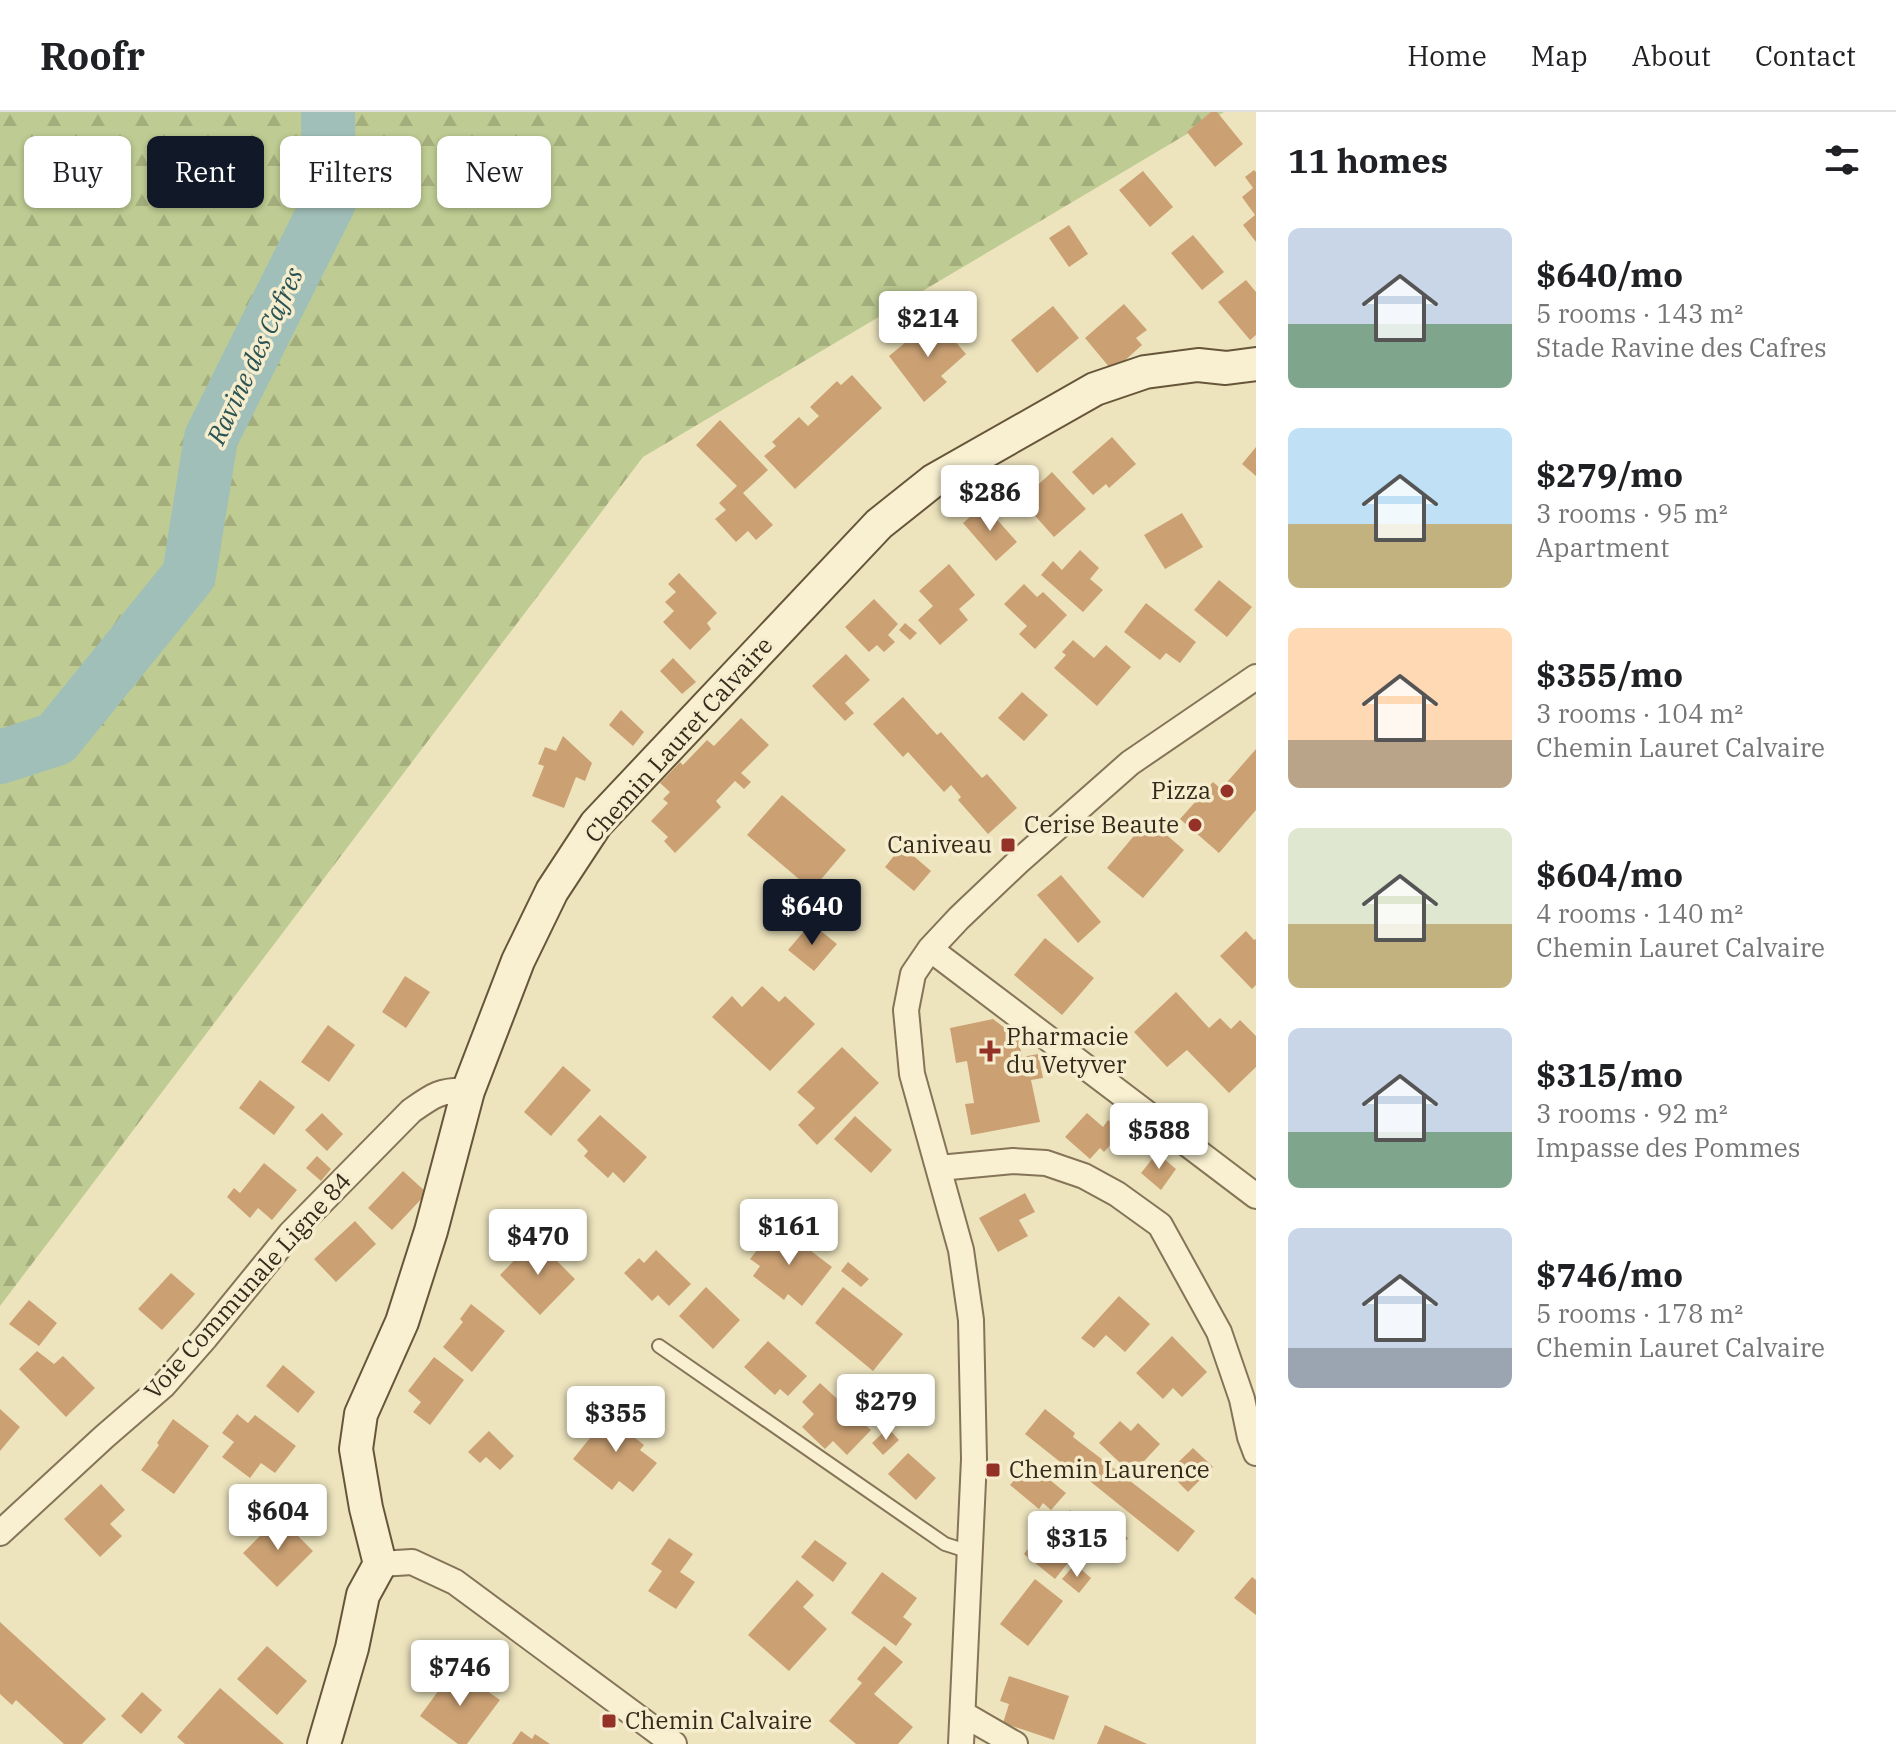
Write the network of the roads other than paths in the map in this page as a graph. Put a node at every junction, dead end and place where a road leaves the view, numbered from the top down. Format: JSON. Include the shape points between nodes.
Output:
{"nodes":[{"id":1,"x":1256,"y":364,"type":"edge"},
{"id":2,"x":1256,"y":677,"type":"edge"},
{"id":3,"x":930,"y":949,"type":"junction"},
{"id":4,"x":468,"y":1091,"type":"junction"},
{"id":5,"x":939,"y":1168,"type":"junction"},
{"id":6,"x":1256,"y":1196,"type":"edge"},
{"id":7,"x":659,"y":1346,"type":"dead end"},
{"id":8,"x":1256,"y":1453,"type":"edge"},
{"id":9,"x":0,"y":1533,"type":"edge"},
{"id":10,"x":970,"y":1552,"type":"junction"},
{"id":11,"x":380,"y":1564,"type":"junction"},
{"id":12,"x":963,"y":1714,"type":"junction"},
{"id":13,"x":660,"y":1740,"type":"edge"},
{"id":14,"x":324,"y":1744,"type":"edge"},
{"id":15,"x":961,"y":1744,"type":"edge"},
{"id":16,"x":1015,"y":1744,"type":"edge"}],
"edges":[{"from":1,"to":4,"type":"main road","name":"Chemin Lauret Calvaire","via":[[1145,372],[1095,389],[933,481],[879,524],[596,824],[552,891],[518,961]]},
{"from":2,"to":3,"type":"street","via":[[1130,763]]},
{"from":3,"to":5,"type":"street","via":[[913,974],[906,1010],[912,1074]]},
{"from":3,"to":6,"type":"street"},
{"from":4,"to":9,"type":"street","name":"Voie Communale Ligne 84","via":[[433,1095],[411,1111],[290,1234],[163,1386]]},
{"from":4,"to":11,"type":"main road","name":"Chemin Lauret Calvaire","via":[[402,1322],[361,1414],[356,1449]]},
{"from":5,"to":8,"type":"street","via":[[1046,1163],[1084,1176],[1160,1225],[1219,1332]]},
{"from":5,"to":10,"type":"street","via":[[961,1250],[971,1320]]},
{"from":7,"to":10,"type":"lane","via":[[945,1544]]},
{"from":10,"to":12,"type":"street"},
{"from":11,"to":13,"type":"street","via":[[412,1562],[455,1582]]},
{"from":11,"to":14,"type":"main road","via":[[363,1595]]},
{"from":12,"to":15,"type":"street"},
{"from":12,"to":16,"type":"street"}]}
